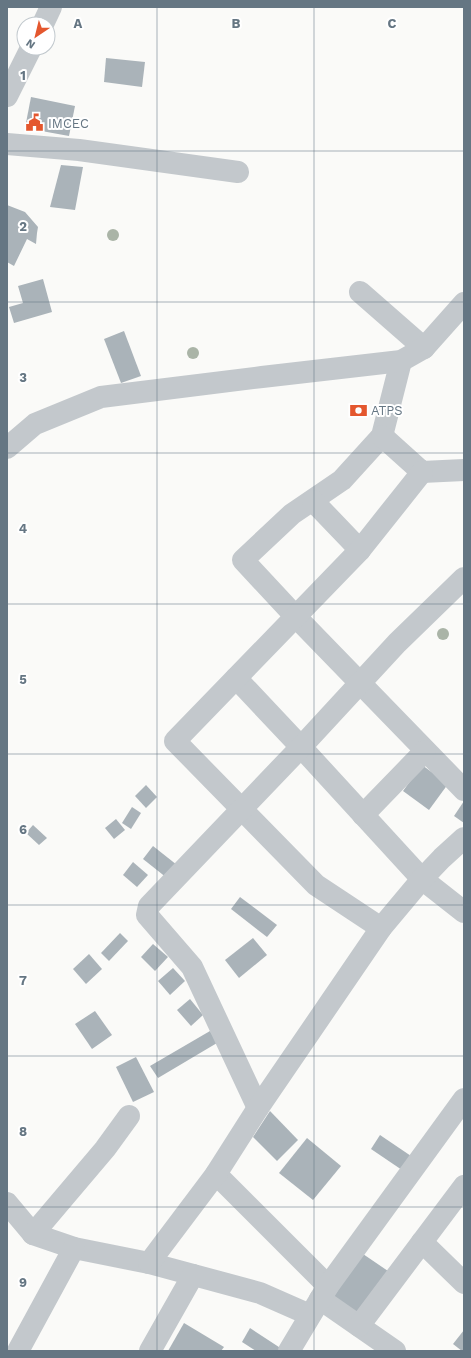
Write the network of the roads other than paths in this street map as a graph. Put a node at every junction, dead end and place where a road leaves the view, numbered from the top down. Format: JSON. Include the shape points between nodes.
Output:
{"nodes":[{"id":1,"x":25,"y":56,"type":"edge"},
{"id":2,"x":13,"y":71,"type":"edge"},
{"id":3,"x":7,"y":96,"type":"edge"},
{"id":4,"x":7,"y":144,"type":"edge"},
{"id":5,"x":238,"y":172,"type":"dead end"},
{"id":6,"x":360,"y":292,"type":"dead end"},
{"id":7,"x":464,"y":303,"type":"edge"},
{"id":8,"x":424,"y":348,"type":"junction"},
{"id":9,"x":401,"y":361,"type":"junction"},
{"id":10,"x":382,"y":436,"type":"junction"},
{"id":11,"x":7,"y":448,"type":"edge"},
{"id":12,"x":464,"y":470,"type":"edge"},
{"id":13,"x":422,"y":472,"type":"junction"},
{"id":14,"x":313,"y":501,"type":"junction"},
{"id":15,"x":360,"y":550,"type":"junction"},
{"id":16,"x":464,"y":578,"type":"edge"},
{"id":17,"x":296,"y":617,"type":"junction"},
{"id":18,"x":236,"y":678,"type":"junction"},
{"id":19,"x":360,"y":684,"type":"junction"},
{"id":20,"x":301,"y":746,"type":"junction"},
{"id":21,"x":425,"y":751,"type":"junction"},
{"id":22,"x":464,"y":790,"type":"edge"},
{"id":23,"x":241,"y":809,"type":"junction"},
{"id":24,"x":363,"y":815,"type":"junction"},
{"id":25,"x":464,"y":838,"type":"edge"},
{"id":26,"x":422,"y":879,"type":"junction"},
{"id":27,"x":464,"y":912,"type":"edge"},
{"id":28,"x":381,"y":928,"type":"junction"},
{"id":29,"x":464,"y":1099,"type":"edge"},
{"id":30,"x":258,"y":1108,"type":"junction"},
{"id":31,"x":129,"y":1116,"type":"dead end"},
{"id":32,"x":216,"y":1174,"type":"junction"},
{"id":33,"x":464,"y":1186,"type":"edge"},
{"id":34,"x":7,"y":1203,"type":"edge"},
{"id":35,"x":33,"y":1234,"type":"junction"},
{"id":36,"x":422,"y":1242,"type":"junction"},
{"id":37,"x":74,"y":1248,"type":"junction"},
{"id":38,"x":149,"y":1263,"type":"junction"},
{"id":39,"x":193,"y":1275,"type":"junction"},
{"id":40,"x":464,"y":1283,"type":"edge"},
{"id":41,"x":319,"y":1300,"type":"junction"},
{"id":42,"x":359,"y":1326,"type":"junction"},
{"id":43,"x":18,"y":1351,"type":"edge"},
{"id":44,"x":150,"y":1351,"type":"edge"},
{"id":45,"x":289,"y":1351,"type":"edge"},
{"id":46,"x":395,"y":1351,"type":"edge"}],
"edges":[{"from":1,"to":2,"type":"street"},
{"from":2,"to":3,"type":"street"},
{"from":4,"to":5,"type":"street","via":[[79,150]]},
{"from":6,"to":8,"type":"street"},
{"from":7,"to":8,"type":"street"},
{"from":8,"to":9,"type":"street"},
{"from":9,"to":10,"type":"street"},
{"from":9,"to":11,"type":"street","via":[[101,397],[35,424]]},
{"from":10,"to":13,"type":"street"},
{"from":10,"to":14,"type":"street","via":[[342,480]]},
{"from":12,"to":13,"type":"street"},
{"from":13,"to":15,"type":"street"},
{"from":14,"to":15,"type":"street"},
{"from":14,"to":17,"type":"street","via":[[292,514],[243,560]]},
{"from":15,"to":17,"type":"street"},
{"from":16,"to":19,"type":"street","via":[[397,643]]},
{"from":17,"to":18,"type":"street"},
{"from":17,"to":19,"type":"street"},
{"from":18,"to":20,"type":"street"},
{"from":18,"to":23,"type":"street","via":[[175,741]]},
{"from":19,"to":20,"type":"street"},
{"from":19,"to":21,"type":"street"},
{"from":20,"to":23,"type":"street"},
{"from":20,"to":24,"type":"street"},
{"from":21,"to":22,"type":"street"},
{"from":21,"to":24,"type":"street"},
{"from":23,"to":28,"type":"street","via":[[316,886]]},
{"from":23,"to":30,"type":"street","via":[[149,906],[147,915],[192,967]]},
{"from":24,"to":26,"type":"street"},
{"from":25,"to":26,"type":"street"},
{"from":26,"to":27,"type":"street"},
{"from":26,"to":28,"type":"street"},
{"from":28,"to":30,"type":"street"},
{"from":29,"to":41,"type":"street"},
{"from":30,"to":32,"type":"street"},
{"from":31,"to":35,"type":"street","via":[[105,1149]]},
{"from":32,"to":38,"type":"street"},
{"from":32,"to":41,"type":"street"},
{"from":33,"to":36,"type":"street"},
{"from":34,"to":35,"type":"street"},
{"from":35,"to":37,"type":"street"},
{"from":36,"to":40,"type":"street"},
{"from":36,"to":42,"type":"street"},
{"from":37,"to":38,"type":"street"},
{"from":37,"to":43,"type":"street"},
{"from":38,"to":39,"type":"street"},
{"from":39,"to":41,"type":"street","via":[[260,1293]]},
{"from":39,"to":44,"type":"street"},
{"from":41,"to":42,"type":"street"},
{"from":41,"to":45,"type":"street"},
{"from":42,"to":46,"type":"street"}]}
